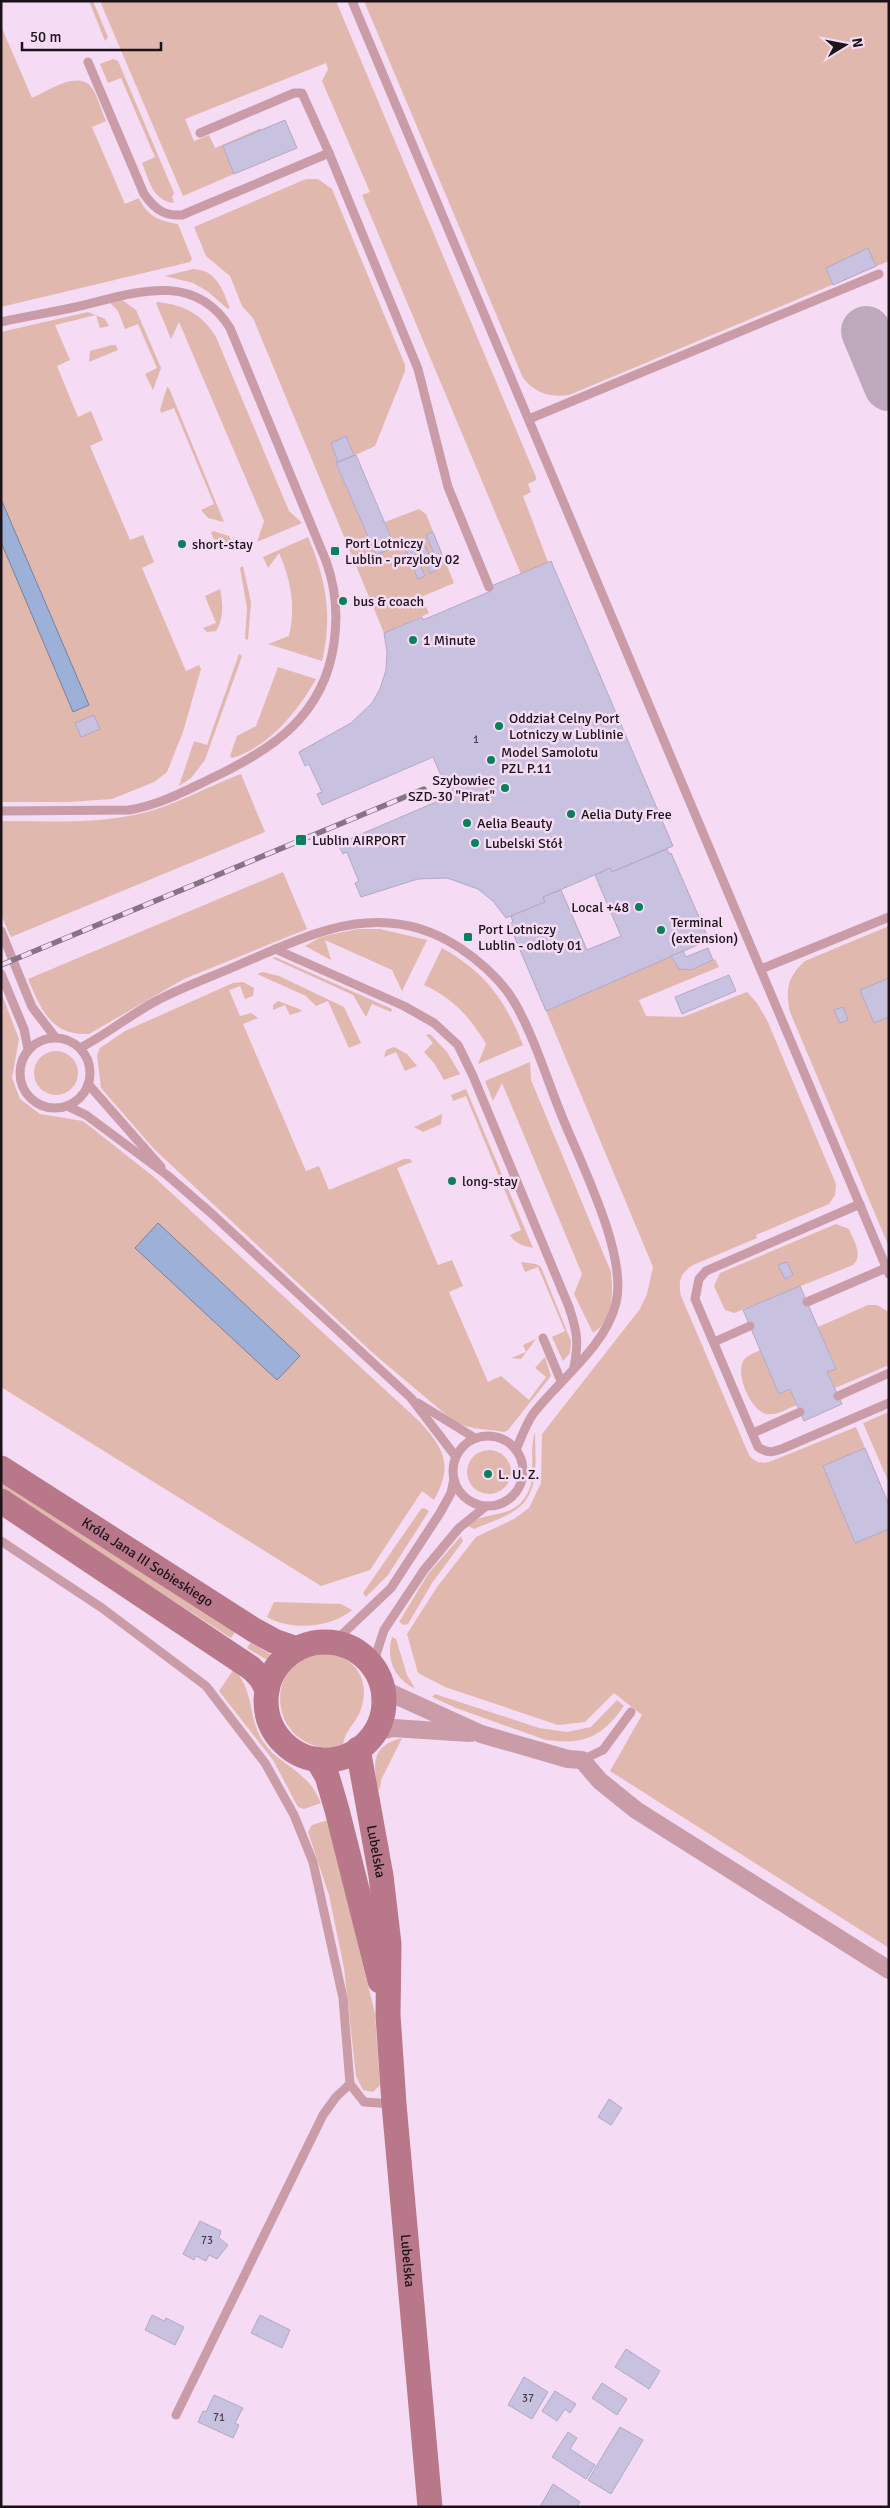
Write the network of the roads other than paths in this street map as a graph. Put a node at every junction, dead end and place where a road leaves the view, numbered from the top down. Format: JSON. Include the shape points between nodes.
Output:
{"nodes":[{"id":1,"x":352,"y":1,"type":"edge"},
{"id":2,"x":88,"y":62,"type":"dead end"},
{"id":3,"x":200,"y":132,"type":"dead end"},
{"id":4,"x":329,"y":153,"type":"junction"},
{"id":5,"x":878,"y":274,"type":"dead end"},
{"id":6,"x":1,"y":322,"type":"edge"},
{"id":7,"x":530,"y":419,"type":"junction"},
{"id":8,"x":489,"y":587,"type":"dead end"},
{"id":9,"x":1,"y":811,"type":"edge"},
{"id":10,"x":889,"y":917,"type":"edge"},
{"id":11,"x":1,"y":930,"type":"edge"},
{"id":12,"x":275,"y":949,"type":"junction"},
{"id":13,"x":761,"y":969,"type":"junction"},
{"id":14,"x":1,"y":974,"type":"edge"},
{"id":15,"x":54,"y":1037,"type":"junction"},
{"id":16,"x":80,"y":1048,"type":"junction"},
{"id":17,"x":28,"y":1049,"type":"junction"},
{"id":18,"x":88,"y":1084,"type":"junction"},
{"id":19,"x":67,"y":1106,"type":"junction"},
{"id":20,"x":167,"y":1175,"type":"junction"},
{"id":21,"x":860,"y":1204,"type":"junction"},
{"id":22,"x":887,"y":1271,"type":"edge"},
{"id":23,"x":806,"y":1302,"type":"dead end"},
{"id":24,"x":750,"y":1326,"type":"dead end"},
{"id":25,"x":544,"y":1338,"type":"dead end"},
{"id":26,"x":714,"y":1342,"type":"junction"},
{"id":27,"x":574,"y":1367,"type":"junction"},
{"id":28,"x":889,"y":1374,"type":"edge"},
{"id":29,"x":561,"y":1381,"type":"junction"},
{"id":30,"x":838,"y":1396,"type":"dead end"},
{"id":31,"x":411,"y":1398,"type":"junction"},
{"id":32,"x":889,"y":1403,"type":"edge"},
{"id":33,"x":800,"y":1412,"type":"dead end"},
{"id":34,"x":753,"y":1433,"type":"junction"},
{"id":35,"x":475,"y":1438,"type":"junction"},
{"id":36,"x":516,"y":1450,"type":"junction"},
{"id":37,"x":456,"y":1457,"type":"junction"},
{"id":38,"x":1,"y":1468,"type":"edge"},
{"id":39,"x":454,"y":1479,"type":"junction"},
{"id":40,"x":1,"y":1501,"type":"edge"},
{"id":41,"x":485,"y":1506,"type":"junction"},
{"id":42,"x":1,"y":1541,"type":"edge"},
{"id":43,"x":333,"y":1643,"type":"junction"},
{"id":44,"x":298,"y":1649,"type":"junction"},
{"id":45,"x":377,"y":1678,"type":"junction"},
{"id":46,"x":267,"y":1690,"type":"junction"},
{"id":47,"x":631,"y":1712,"type":"dead end"},
{"id":48,"x":481,"y":1734,"type":"junction"},
{"id":49,"x":366,"y":1740,"type":"junction"},
{"id":50,"x":317,"y":1759,"type":"junction"},
{"id":51,"x":582,"y":1760,"type":"junction"},
{"id":52,"x":889,"y":1970,"type":"edge"},
{"id":53,"x":388,"y":2015,"type":"junction"},
{"id":54,"x":350,"y":2084,"type":"junction"},
{"id":55,"x":394,"y":2104,"type":"junction"},
{"id":56,"x":176,"y":2415,"type":"dead end"},
{"id":57,"x":430,"y":2507,"type":"edge"}],
"edges":[{"from":1,"to":7,"type":"lane"},
{"from":2,"to":4,"type":"lane","via":[[144,194],[154,208],[168,216],[182,215]]},
{"from":3,"to":4,"type":"lane","via":[[294,93],[302,93]]},
{"from":4,"to":8,"type":"lane","via":[[418,369],[448,487]]},
{"from":5,"to":7,"type":"lane"},
{"from":6,"to":9,"type":"lane","via":[[150,290],[189,294],[222,316],[230,328],[326,561],[333,582],[336,610],[333,655],[322,689],[295,724],[251,759],[172,798],[141,808]]},
{"from":7,"to":13,"type":"lane"},
{"from":10,"to":13,"type":"lane"},
{"from":11,"to":15,"type":"lane","via":[[32,1007]]},
{"from":12,"to":16,"type":"lane","via":[[158,1000]]},
{"from":12,"to":27,"type":"lane","via":[[404,1006],[434,1023],[458,1046],[569,1307],[577,1332]]},
{"from":12,"to":27,"type":"lane","via":[[310,934],[341,926],[383,921],[401,923],[440,935],[462,949],[492,973],[507,992],[535,1050],[607,1229],[616,1262],[618,1287],[610,1322]]},
{"from":13,"to":21,"type":"lane"},
{"from":14,"to":17,"type":"lane"},
{"from":15,"to":16,"type":"lane","via":[[64,1038]]},
{"from":15,"to":17,"type":"lane","via":[[40,1040]]},
{"from":16,"to":18,"type":"lane","via":[[89,1065]]},
{"from":17,"to":19,"type":"lane","via":[[19,1068],[26,1092],[37,1104]]},
{"from":18,"to":19,"type":"lane","via":[[80,1098]]},
{"from":18,"to":20,"type":"lane"},
{"from":19,"to":20,"type":"lane","via":[[86,1115]]},
{"from":20,"to":31,"type":"lane"},
{"from":21,"to":22,"type":"lane"},
{"from":21,"to":26,"type":"lane","via":[[706,1271],[699,1279],[695,1299]]},
{"from":22,"to":23,"type":"lane"},
{"from":24,"to":26,"type":"lane"},
{"from":25,"to":29,"type":"lane"},
{"from":26,"to":34,"type":"lane"},
{"from":27,"to":29,"type":"lane"},
{"from":28,"to":30,"type":"lane"},
{"from":29,"to":36,"type":"lane","via":[[532,1416]]},
{"from":31,"to":35,"type":"lane"},
{"from":31,"to":37,"type":"lane"},
{"from":32,"to":34,"type":"lane","via":[[771,1453],[758,1447]]},
{"from":33,"to":34,"type":"lane"},
{"from":35,"to":36,"type":"lane","via":[[493,1436]]},
{"from":35,"to":37,"type":"lane"},
{"from":36,"to":41,"type":"lane","via":[[523,1466],[517,1492],[503,1504]]},
{"from":37,"to":39,"type":"lane"},
{"from":38,"to":44,"type":"main road","name":"Króla Jana III Sobieskiego","via":[[254,1630]]},
{"from":39,"to":41,"type":"lane","via":[[468,1501]]},
{"from":39,"to":43,"type":"lane","via":[[451,1493],[440,1513],[391,1588]]},
{"from":40,"to":46,"type":"main road","name":"Króla Jana III Sobieskiego","via":[[252,1668]]},
{"from":41,"to":45,"type":"lane","via":[[460,1528],[424,1570],[384,1630]]},
{"from":42,"to":54,"type":"lane","via":[[116,1617],[206,1686],[264,1763],[294,1816],[313,1862],[343,1998]]},
{"from":43,"to":44,"type":"main road","via":[[315,1643]]},
{"from":43,"to":45,"type":"main road","via":[[351,1648]]},
{"from":44,"to":46,"type":"main road","via":[[274,1670]]},
{"from":45,"to":48,"type":"street"},
{"from":45,"to":49,"type":"main road","via":[[382,1711]]},
{"from":46,"to":50,"type":"main road","via":[[267,1714],[277,1736],[295,1752]]},
{"from":47,"to":51,"type":"lane","via":[[603,1750]]},
{"from":48,"to":49,"type":"street","via":[[394,1728]]},
{"from":48,"to":51,"type":"street","via":[[568,1759]]},
{"from":49,"to":50,"type":"main road","via":[[339,1758]]},
{"from":49,"to":53,"type":"main road","name":"Lubelska","via":[[389,1944]]},
{"from":50,"to":53,"type":"main road","name":"Lubelska","via":[[327,1776],[338,1810]]},
{"from":51,"to":52,"type":"street","via":[[600,1781],[636,1810]]},
{"from":53,"to":55,"type":"main road","name":"Lubelska"},
{"from":54,"to":55,"type":"lane","via":[[364,2102]]},
{"from":54,"to":56,"type":"lane","via":[[323,2115]]},
{"from":55,"to":57,"type":"main road","name":"Lubelska"}]}
